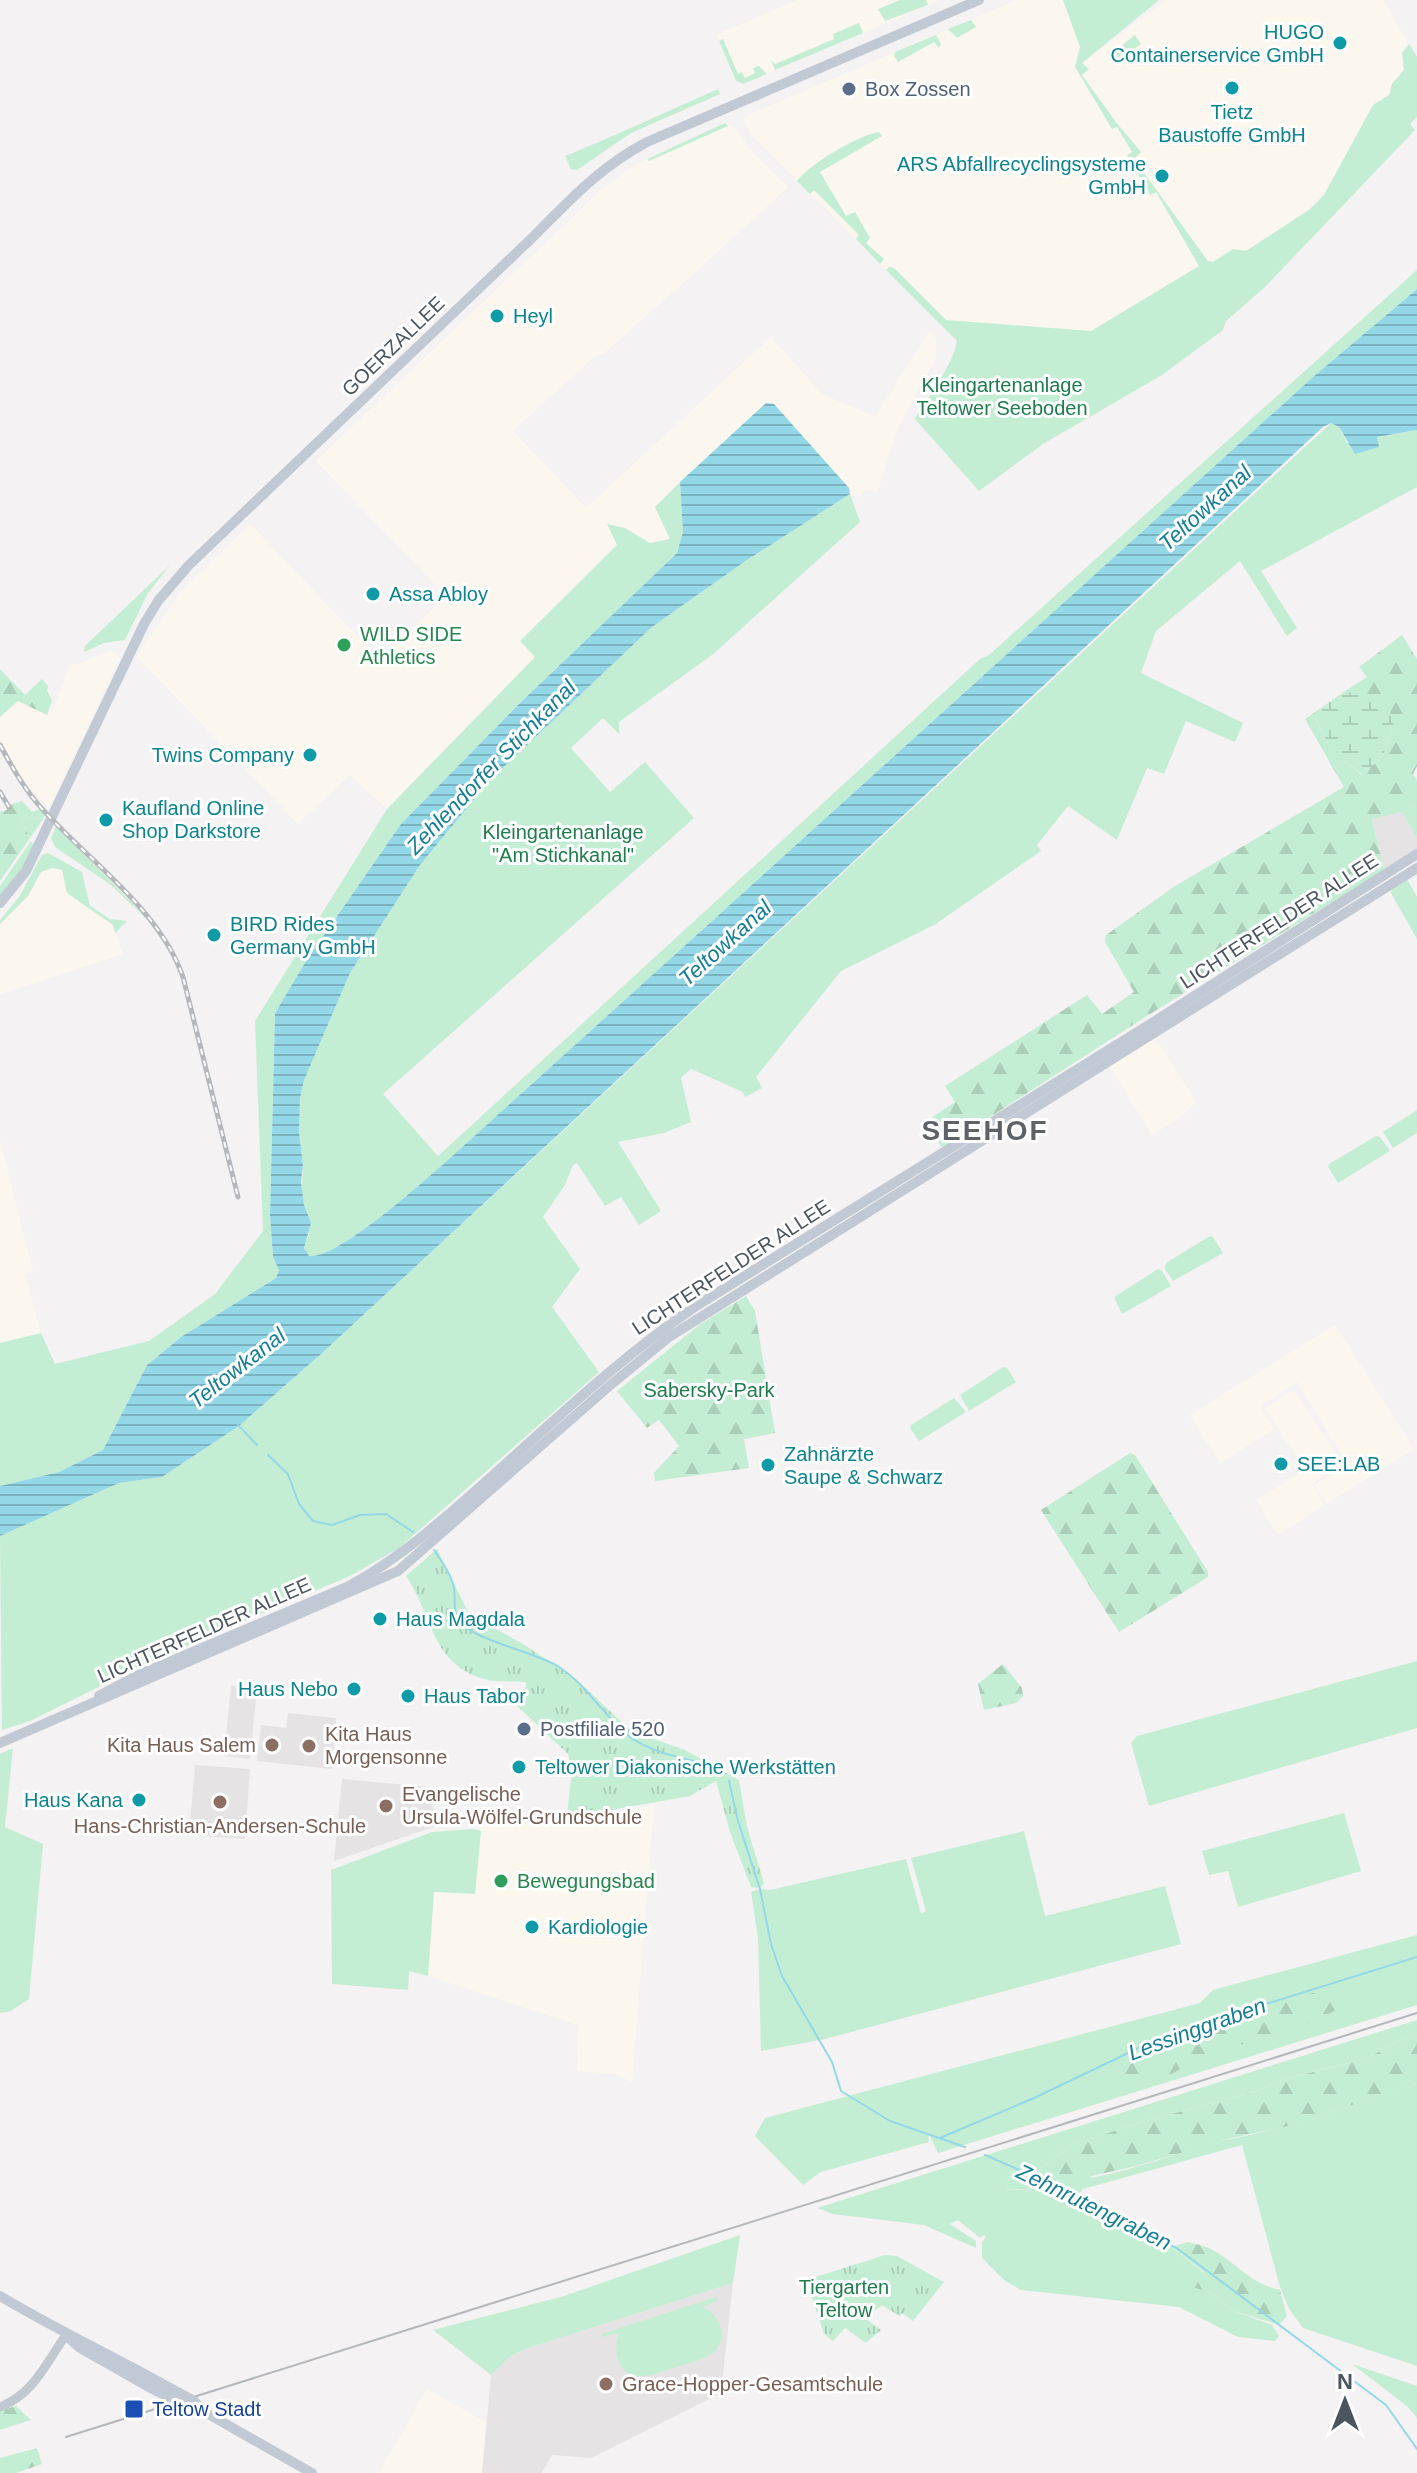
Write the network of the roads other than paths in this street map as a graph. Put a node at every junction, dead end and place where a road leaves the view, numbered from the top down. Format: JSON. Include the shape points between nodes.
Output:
{"nodes":[{"id":1,"x":979,"y":0,"type":"edge"},
{"id":2,"x":1417,"y":854,"type":"edge"},
{"id":3,"x":1417,"y":868,"type":"edge"},
{"id":4,"x":0,"y":903,"type":"edge"},
{"id":5,"x":73,"y":1712,"type":"junction"},
{"id":6,"x":0,"y":1743,"type":"edge"},
{"id":7,"x":0,"y":2296,"type":"edge"},
{"id":8,"x":66,"y":2335,"type":"junction"},
{"id":9,"x":189,"y":2403,"type":"junction"},
{"id":10,"x":0,"y":2407,"type":"edge"},
{"id":11,"x":312,"y":2473,"type":"edge"}],
"edges":[{"from":1,"to":4,"type":"main road","name":"GOERZALLEE","via":[[647,142],[588,181],[190,564],[158,601],[26,871]]},
{"from":2,"to":5,"type":"main road","name":"LICHTERFELDER ALLEE","via":[[693,1308],[635,1350],[431,1530],[377,1570],[138,1675]]},
{"from":3,"to":5,"type":"main road","name":"LICHTERFELDER ALLEE","via":[[669,1337],[398,1571]]},
{"from":5,"to":6,"type":"main road","name":"LICHTERFELDER ALLEE"},
{"from":7,"to":8,"type":"main road"},
{"from":8,"to":9,"type":"main road","bridge":true,"via":[[84,2340]]},
{"from":8,"to":9,"type":"main road","bridge":true,"via":[[147,2386]]},
{"from":8,"to":10,"type":"street","via":[[32,2385]]},
{"from":9,"to":11,"type":"main road","via":[[194,2411],[203,2411]]}]}
